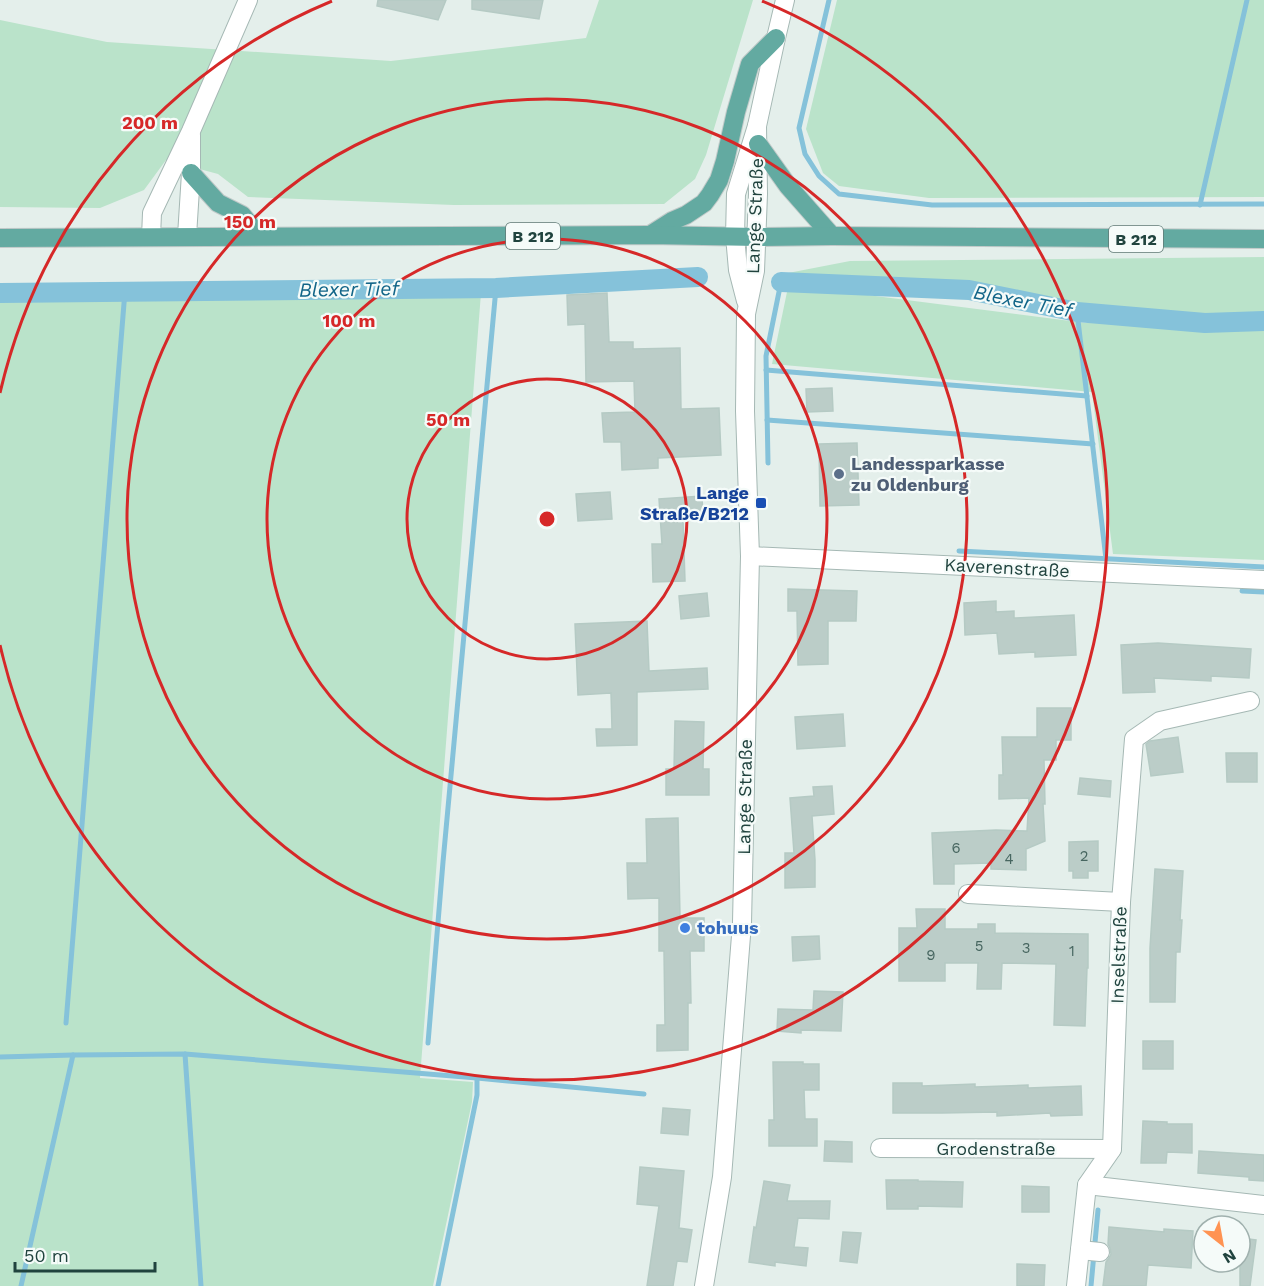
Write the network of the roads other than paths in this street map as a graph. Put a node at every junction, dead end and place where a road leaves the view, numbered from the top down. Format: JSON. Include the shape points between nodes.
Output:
{"nodes":[{"id":1,"x":248,"y":0,"type":"edge"},
{"id":2,"x":785,"y":0,"type":"edge"},
{"id":3,"x":776,"y":38,"type":"junction"},
{"id":4,"x":757,"y":126,"type":"junction"},
{"id":5,"x":191,"y":131,"type":"junction"},
{"id":6,"x":758,"y":144,"type":"junction"},
{"id":7,"x":191,"y":173,"type":"junction"},
{"id":8,"x":650,"y":235,"type":"junction"},
{"id":9,"x":187,"y":236,"type":"junction"},
{"id":10,"x":259,"y":236,"type":"junction"},
{"id":11,"x":735,"y":236,"type":"junction"},
{"id":12,"x":832,"y":236,"type":"junction"},
{"id":13,"x":151,"y":237,"type":"junction"},
{"id":14,"x":757,"y":237,"type":"junction"},
{"id":15,"x":0,"y":238,"type":"edge"},
{"id":16,"x":1264,"y":239,"type":"edge"},
{"id":17,"x":747,"y":306,"type":"junction"},
{"id":18,"x":750,"y":556,"type":"junction"},
{"id":19,"x":1264,"y":580,"type":"edge"},
{"id":20,"x":1250,"y":701,"type":"dead end"},
{"id":21,"x":968,"y":894,"type":"dead end"},
{"id":22,"x":1121,"y":902,"type":"junction"},
{"id":23,"x":880,"y":1148,"type":"dead end"},
{"id":24,"x":1112,"y":1149,"type":"junction"},
{"id":25,"x":1087,"y":1185,"type":"junction"},
{"id":26,"x":1264,"y":1205,"type":"edge"},
{"id":27,"x":1080,"y":1250,"type":"junction"},
{"id":28,"x":1100,"y":1252,"type":"dead end"},
{"id":29,"x":704,"y":1286,"type":"edge"},
{"id":30,"x":1076,"y":1286,"type":"edge"}],
"edges":[{"from":1,"to":5,"type":"street"},
{"from":2,"to":3,"type":"street","name":"Lange Straße"},
{"from":3,"to":4,"type":"street","name":"Lange Straße"},
{"from":3,"to":8,"type":"main road","via":[[750,64],[725,161],[710,195],[704,203]]},
{"from":4,"to":6,"type":"street","name":"Lange Straße"},
{"from":4,"to":11,"type":"street","name":"Lange Straße","via":[[736,194]]},
{"from":5,"to":7,"type":"street"},
{"from":5,"to":13,"type":"street","via":[[152,213]]},
{"from":6,"to":12,"type":"main road"},
{"from":6,"to":14,"type":"street","name":"Lange Straße"},
{"from":7,"to":9,"type":"street"},
{"from":7,"to":10,"type":"main road","via":[[218,203],[242,215]]},
{"from":8,"to":10,"type":"main road","number":"B 212"},
{"from":8,"to":11,"type":"main road","number":"B 212"},
{"from":9,"to":10,"type":"main road","number":"B 212"},
{"from":9,"to":13,"type":"main road","number":"B 212"},
{"from":11,"to":14,"type":"main road","number":"B 212"},
{"from":11,"to":17,"type":"street","name":"Lange Straße"},
{"from":12,"to":14,"type":"main road","number":"B 212"},
{"from":12,"to":16,"type":"main road","number":"B 212"},
{"from":13,"to":15,"type":"main road","number":"B 212"},
{"from":14,"to":17,"type":"street","name":"Lange Straße","via":[[755,272]]},
{"from":17,"to":18,"type":"street","name":"Lange Straße","via":[[745,411]]},
{"from":18,"to":19,"type":"street","name":"Kaverenstraße"},
{"from":18,"to":29,"type":"street","name":"Lange Straße","via":[[742,923],[722,1177]]},
{"from":20,"to":22,"type":"street","name":"Inselstraße","via":[[1160,721],[1134,740]]},
{"from":21,"to":22,"type":"street"},
{"from":22,"to":24,"type":"street","name":"Inselstraße"},
{"from":23,"to":24,"type":"street","name":"Grodenstraße"},
{"from":24,"to":25,"type":"street"},
{"from":25,"to":26,"type":"street"},
{"from":25,"to":27,"type":"street"},
{"from":27,"to":28,"type":"street"},
{"from":27,"to":30,"type":"street"}]}
